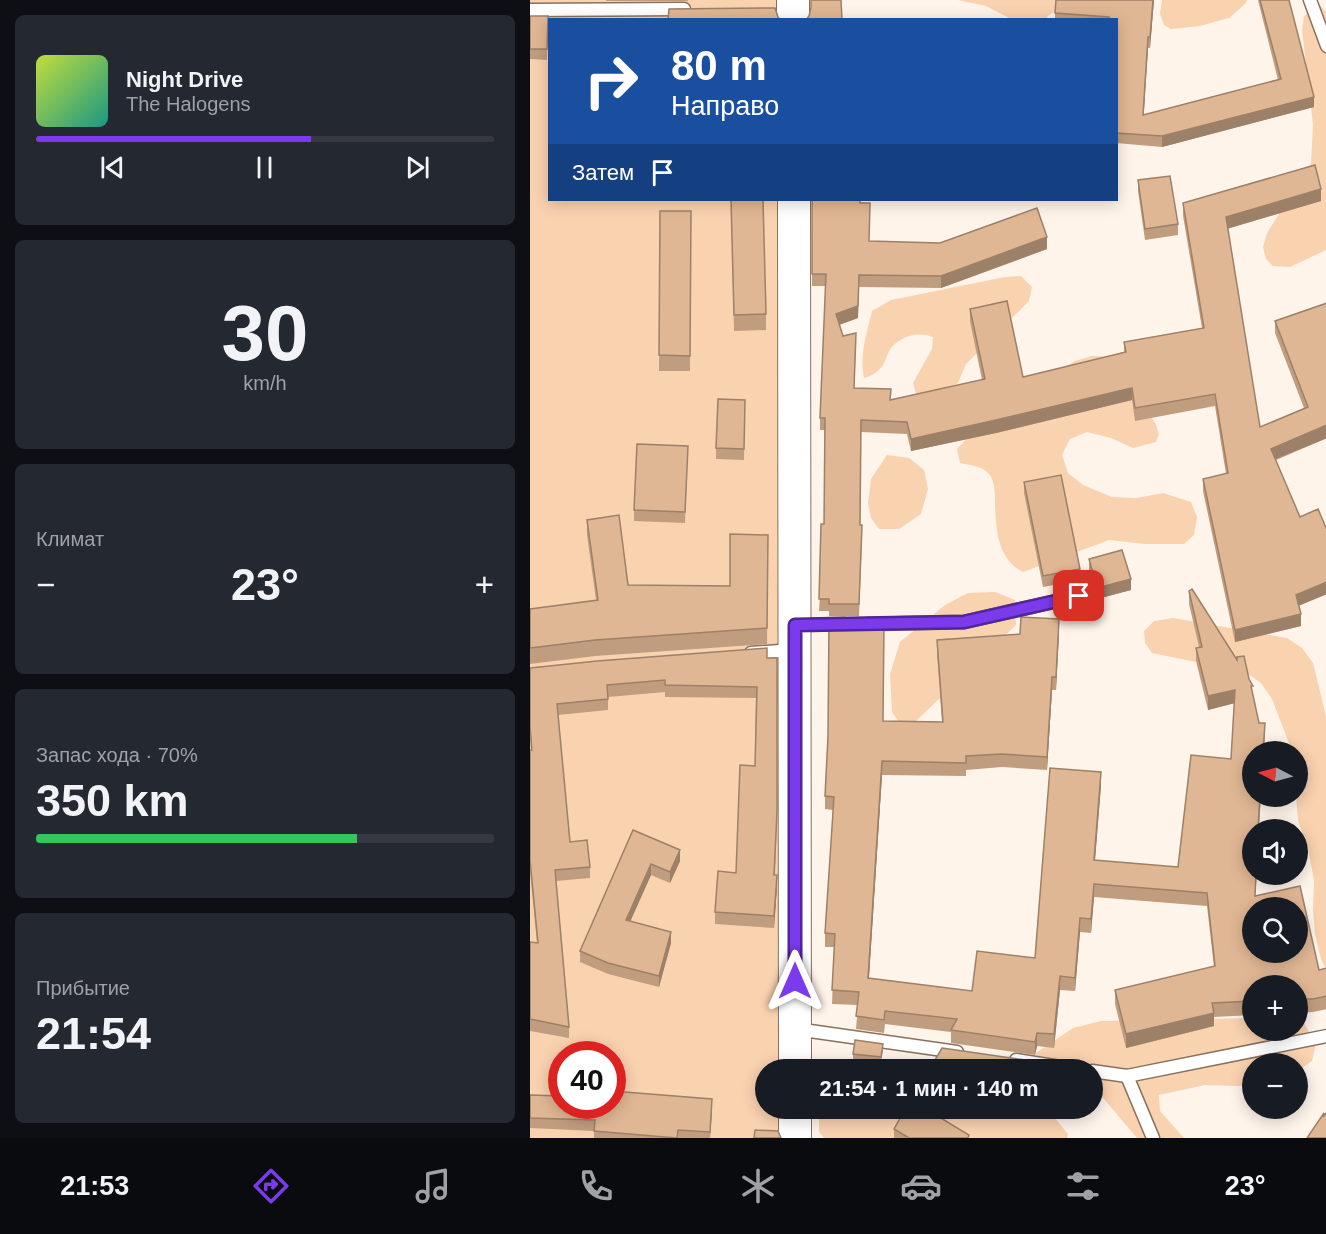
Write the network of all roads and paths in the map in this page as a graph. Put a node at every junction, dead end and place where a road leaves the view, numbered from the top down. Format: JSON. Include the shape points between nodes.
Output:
{"nodes":[{"id":1,"x":1310,"y":0,"type":"edge"},
{"id":2,"x":697,"y":9,"type":"edge"},
{"id":3,"x":530,"y":10,"type":"edge"},
{"id":4,"x":1326,"y":46,"type":"edge"},
{"id":5,"x":794,"y":201,"type":"edge"},
{"id":6,"x":1079,"y":596,"type":"dead end"},
{"id":7,"x":795,"y":638,"type":"junction"},
{"id":8,"x":736,"y":654,"type":"edge"},
{"id":9,"x":795,"y":1029,"type":"junction"},
{"id":10,"x":1326,"y":1036,"type":"edge"},
{"id":11,"x":973,"y":1054,"type":"edge"},
{"id":12,"x":795,"y":1059,"type":"edge"},
{"id":13,"x":1103,"y":1073,"type":"edge"},
{"id":14,"x":1127,"y":1076,"type":"junction"},
{"id":15,"x":795,"y":1119,"type":"edge"},
{"id":16,"x":795,"y":1138,"type":"edge"},
{"id":17,"x":1153,"y":1138,"type":"edge"}],
"edges":[{"from":1,"to":4,"type":"lane"},
{"from":2,"to":3,"type":"lane"},
{"from":5,"to":7,"type":"street"},
{"from":6,"to":7,"type":"lane","via":[[964,622]]},
{"from":7,"to":8,"type":"lane"},
{"from":7,"to":9,"type":"street"},
{"from":9,"to":11,"type":"lane"},
{"from":9,"to":12,"type":"street"},
{"from":10,"to":14,"type":"lane"},
{"from":13,"to":14,"type":"lane"},
{"from":14,"to":17,"type":"lane"},
{"from":15,"to":16,"type":"street"}]}
